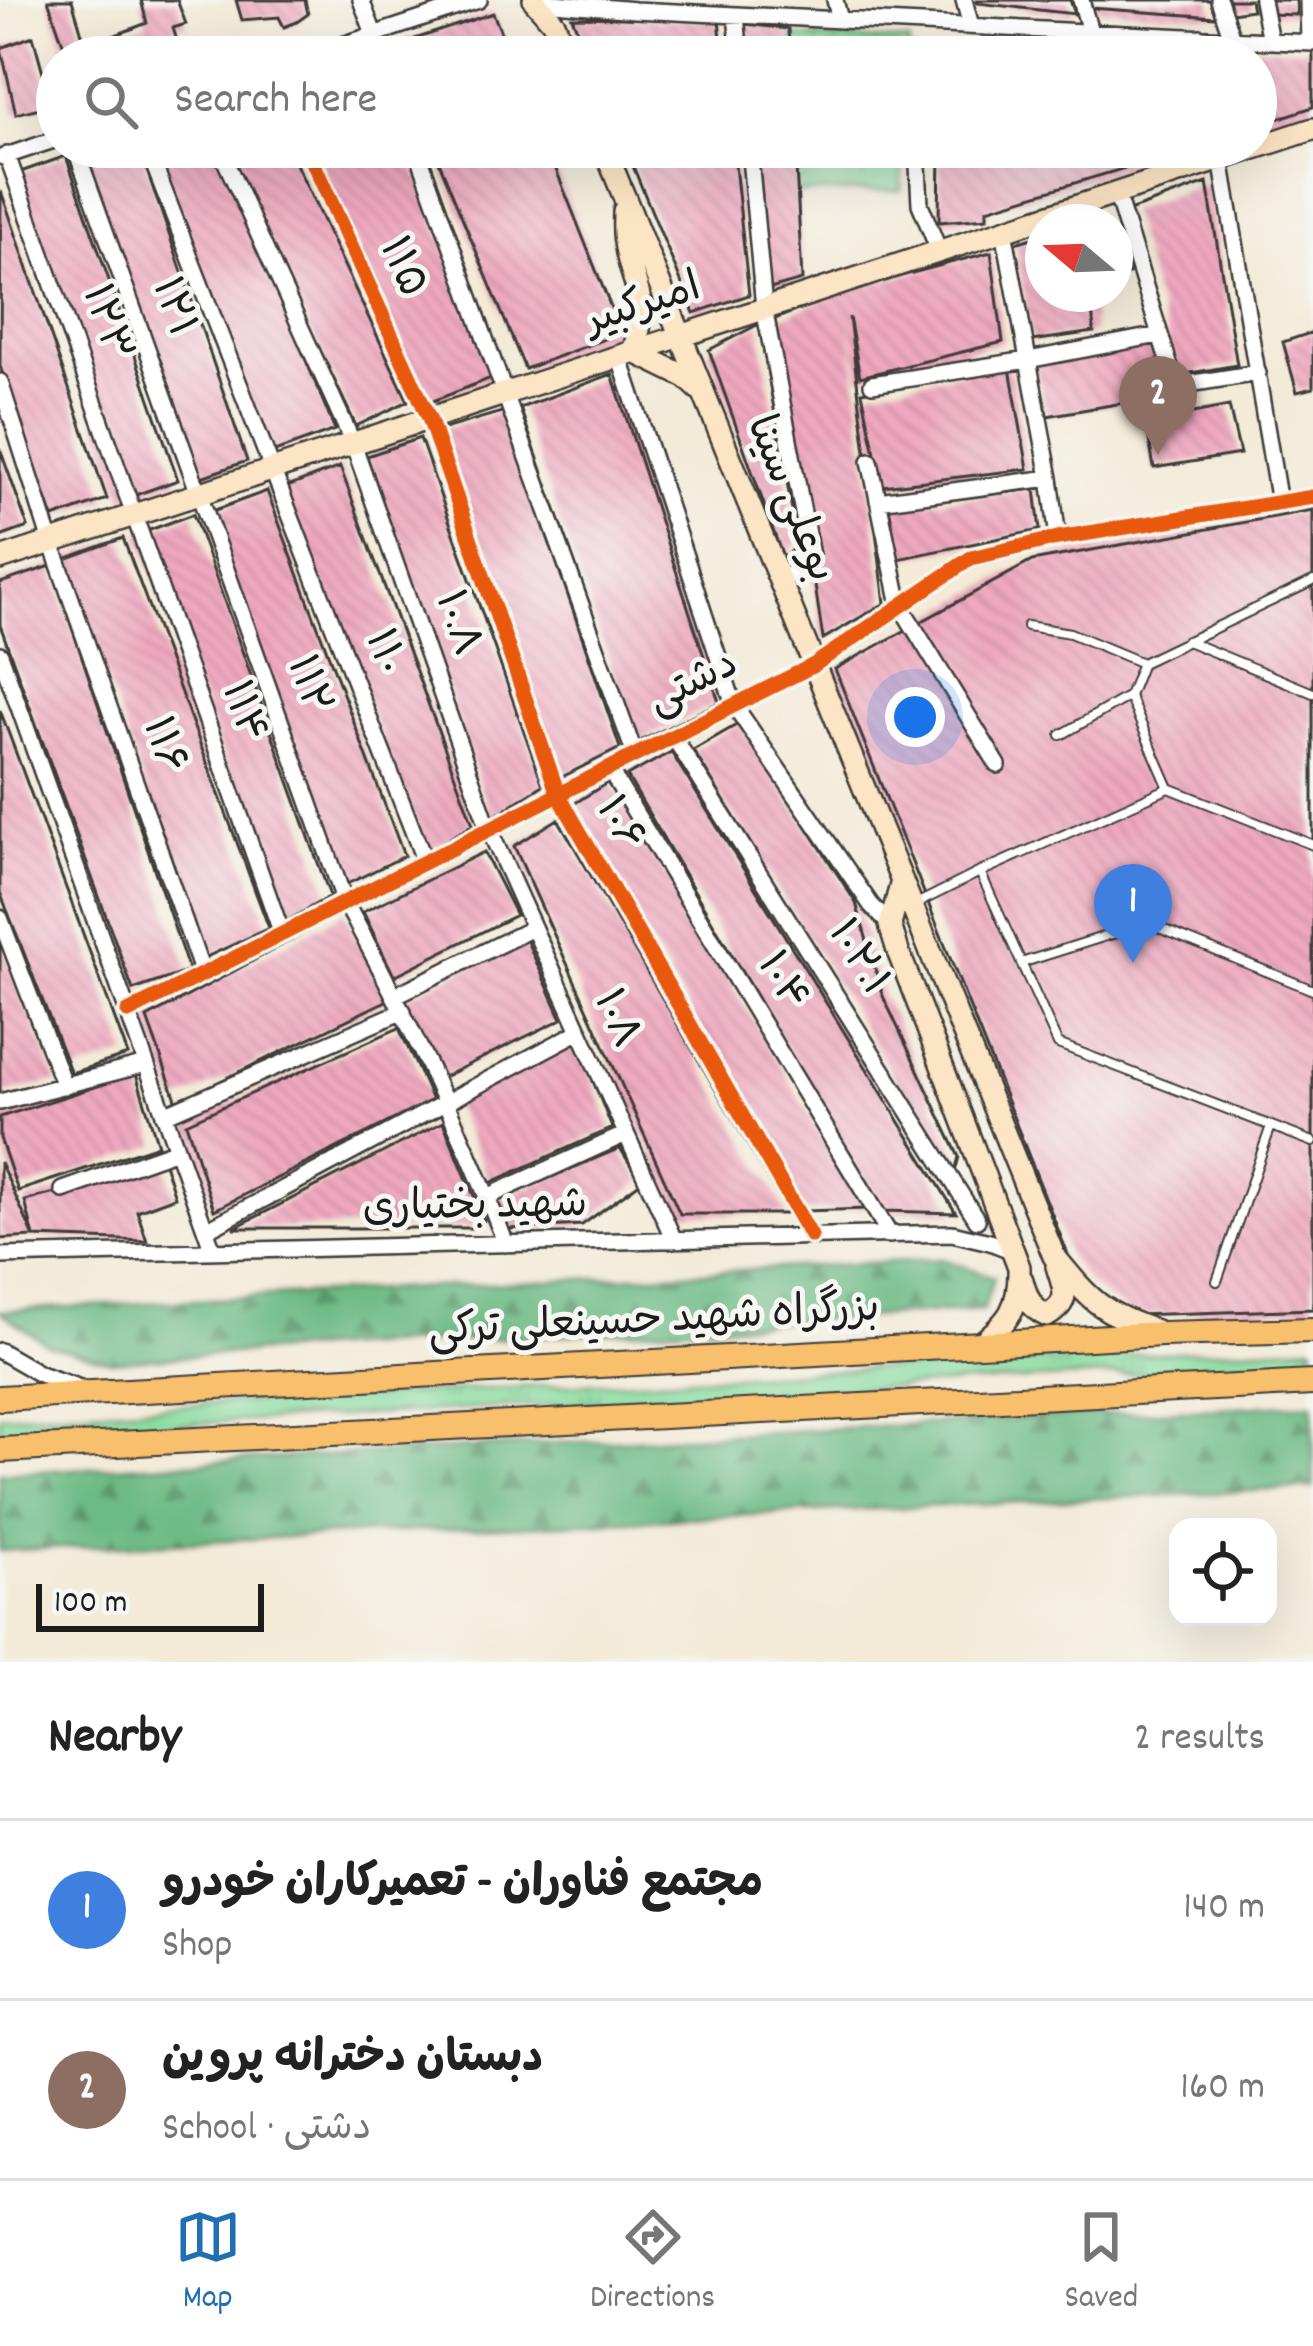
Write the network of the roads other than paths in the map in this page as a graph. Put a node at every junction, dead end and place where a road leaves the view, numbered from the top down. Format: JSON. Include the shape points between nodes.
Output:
{"nodes":[{"id":1,"x":361,"y":0,"type":"edge"},
{"id":2,"x":479,"y":0,"type":"edge"},
{"id":3,"x":835,"y":0,"type":"edge"},
{"id":4,"x":964,"y":0,"type":"edge"},
{"id":5,"x":1081,"y":0,"type":"edge"},
{"id":6,"x":1219,"y":0,"type":"edge"},
{"id":7,"x":1262,"y":0,"type":"edge"},
{"id":8,"x":1308,"y":0,"type":"edge"},
{"id":9,"x":533,"y":1,"type":"edge"},
{"id":10,"x":634,"y":5,"type":"edge"},
{"id":11,"x":691,"y":6,"type":"edge"},
{"id":12,"x":746,"y":10,"type":"edge"},
{"id":13,"x":840,"y":20,"type":"junction"},
{"id":14,"x":971,"y":26,"type":"junction"},
{"id":15,"x":1090,"y":32,"type":"junction"},
{"id":16,"x":374,"y":34,"type":"junction"},
{"id":17,"x":368,"y":36,"type":"edge"},
{"id":18,"x":559,"y":36,"type":"edge"},
{"id":19,"x":1179,"y":36,"type":"edge"},
{"id":20,"x":1231,"y":36,"type":"edge"},
{"id":21,"x":1269,"y":36,"type":"edge"},
{"id":22,"x":1277,"y":40,"type":"edge"},
{"id":23,"x":1311,"y":42,"type":"edge"},
{"id":24,"x":1313,"y":129,"type":"edge"},
{"id":25,"x":1277,"y":138,"type":"edge"},
{"id":26,"x":36,"y":146,"type":"edge"},
{"id":27,"x":4,"y":156,"type":"edge"},
{"id":28,"x":83,"y":168,"type":"edge"},
{"id":29,"x":155,"y":168,"type":"edge"},
{"id":30,"x":229,"y":168,"type":"edge"},
{"id":31,"x":316,"y":168,"type":"edge"},
{"id":32,"x":424,"y":168,"type":"edge"},
{"id":33,"x":612,"y":168,"type":"edge"},
{"id":34,"x":751,"y":168,"type":"edge"},
{"id":35,"x":918,"y":168,"type":"edge"},
{"id":36,"x":1181,"y":168,"type":"edge"},
{"id":37,"x":1223,"y":168,"type":"edge"},
{"id":38,"x":1116,"y":193,"type":"junction"},
{"id":39,"x":623,"y":194,"type":"junction"},
{"id":40,"x":1004,"y":230,"type":"junction"},
{"id":41,"x":939,"y":251,"type":"junction"},
{"id":42,"x":661,"y":288,"type":"junction"},
{"id":43,"x":764,"y":308,"type":"junction"},
{"id":44,"x":722,"y":322,"type":"junction"},
{"id":45,"x":680,"y":335,"type":"junction"},
{"id":46,"x":1159,"y":335,"type":"junction"},
{"id":47,"x":626,"y":354,"type":"junction"},
{"id":48,"x":1028,"y":360,"type":"junction"},
{"id":49,"x":1258,"y":373,"type":"junction"},
{"id":50,"x":0,"y":382,"type":"edge"},
{"id":51,"x":872,"y":384,"type":"dead end"},
{"id":52,"x":507,"y":394,"type":"junction"},
{"id":53,"x":704,"y":394,"type":"junction"},
{"id":54,"x":429,"y":418,"type":"junction"},
{"id":55,"x":353,"y":443,"type":"junction"},
{"id":56,"x":870,"y":461,"type":"dead end"},
{"id":57,"x":272,"y":470,"type":"junction"},
{"id":58,"x":1050,"y":478,"type":"junction"},
{"id":59,"x":200,"y":493,"type":"junction"},
{"id":60,"x":1313,"y":497,"type":"edge"},
{"id":61,"x":878,"y":501,"type":"junction"},
{"id":62,"x":1279,"y":503,"type":"junction"},
{"id":63,"x":132,"y":516,"type":"junction"},
{"id":64,"x":1058,"y":538,"type":"junction"},
{"id":65,"x":51,"y":542,"type":"junction"},
{"id":66,"x":0,"y":559,"type":"edge"},
{"id":67,"x":1313,"y":581,"type":"edge"},
{"id":68,"x":780,"y":584,"type":"junction"},
{"id":69,"x":900,"y":605,"type":"junction"},
{"id":70,"x":1027,"y":626,"type":"dead end"},
{"id":71,"x":1185,"y":640,"type":"junction"},
{"id":72,"x":0,"y":654,"type":"edge"},
{"id":73,"x":1142,"y":663,"type":"junction"},
{"id":74,"x":814,"y":665,"type":"junction"},
{"id":75,"x":1313,"y":693,"type":"edge"},
{"id":76,"x":1129,"y":696,"type":"junction"},
{"id":77,"x":734,"y":705,"type":"junction"},
{"id":78,"x":1061,"y":735,"type":"dead end"},
{"id":79,"x":673,"y":736,"type":"junction"},
{"id":80,"x":635,"y":755,"type":"junction"},
{"id":81,"x":998,"y":765,"type":"dead end"},
{"id":82,"x":609,"y":769,"type":"junction"},
{"id":83,"x":1169,"y":788,"type":"junction"},
{"id":84,"x":558,"y":794,"type":"junction"},
{"id":85,"x":489,"y":829,"type":"junction"},
{"id":86,"x":1313,"y":844,"type":"edge"},
{"id":87,"x":425,"y":862,"type":"junction"},
{"id":88,"x":980,"y":872,"type":"junction"},
{"id":89,"x":902,"y":881,"type":"junction"},
{"id":90,"x":345,"y":902,"type":"junction"},
{"id":91,"x":912,"y":906,"type":"junction"},
{"id":92,"x":0,"y":918,"type":"edge"},
{"id":93,"x":890,"y":925,"type":"junction"},
{"id":94,"x":533,"y":928,"type":"junction"},
{"id":95,"x":282,"y":934,"type":"junction"},
{"id":96,"x":1021,"y":963,"type":"junction"},
{"id":97,"x":203,"y":974,"type":"junction"},
{"id":98,"x":1313,"y":990,"type":"edge"},
{"id":99,"x":399,"y":1003,"type":"junction"},
{"id":100,"x":128,"y":1012,"type":"junction"},
{"id":101,"x":580,"y":1031,"type":"junction"},
{"id":102,"x":146,"y":1064,"type":"junction"},
{"id":103,"x":64,"y":1085,"type":"junction"},
{"id":104,"x":0,"y":1102,"type":"edge"},
{"id":105,"x":445,"y":1103,"type":"junction"},
{"id":106,"x":164,"y":1115,"type":"junction"},
{"id":107,"x":1271,"y":1126,"type":"junction"},
{"id":108,"x":626,"y":1134,"type":"junction"},
{"id":109,"x":1313,"y":1142,"type":"edge"},
{"id":110,"x":177,"y":1150,"type":"junction"},
{"id":111,"x":63,"y":1190,"type":"dead end"},
{"id":112,"x":991,"y":1194,"type":"junction"},
{"id":113,"x":488,"y":1197,"type":"junction"},
{"id":114,"x":977,"y":1220,"type":"junction"},
{"id":115,"x":206,"y":1230,"type":"junction"},
{"id":116,"x":952,"y":1233,"type":"junction"},
{"id":117,"x":890,"y":1234,"type":"junction"},
{"id":118,"x":811,"y":1237,"type":"junction"},
{"id":119,"x":674,"y":1240,"type":"junction"},
{"id":120,"x":506,"y":1244,"type":"junction"},
{"id":121,"x":213,"y":1251,"type":"junction"},
{"id":122,"x":0,"y":1256,"type":"edge"},
{"id":123,"x":1054,"y":1256,"type":"junction"},
{"id":124,"x":1016,"y":1259,"type":"junction"},
{"id":125,"x":1217,"y":1282,"type":"dead end"},
{"id":126,"x":1313,"y":1330,"type":"edge"},
{"id":127,"x":1162,"y":1334,"type":"junction"},
{"id":128,"x":979,"y":1345,"type":"junction"},
{"id":129,"x":0,"y":1351,"type":"edge"},
{"id":130,"x":1313,"y":1383,"type":"edge"},
{"id":131,"x":94,"y":1393,"type":"junction"},
{"id":132,"x":0,"y":1398,"type":"edge"},
{"id":133,"x":0,"y":1450,"type":"edge"}],
"edges":[{"from":1,"to":16,"type":"street"},
{"from":2,"to":16,"type":"street"},
{"from":3,"to":13,"type":"street"},
{"from":4,"to":14,"type":"street"},
{"from":5,"to":15,"type":"street"},
{"from":6,"to":20,"type":"street"},
{"from":7,"to":21,"type":"street"},
{"from":8,"to":23,"type":"street"},
{"from":9,"to":10,"type":"street"},
{"from":9,"to":18,"type":"main road"},
{"from":10,"to":11,"type":"street"},
{"from":11,"to":12,"type":"street"},
{"from":12,"to":13,"type":"street"},
{"from":13,"to":14,"type":"street"},
{"from":14,"to":15,"type":"street"},
{"from":15,"to":19,"type":"street"},
{"from":16,"to":17,"type":"street"},
{"from":22,"to":23,"type":"street"},
{"from":24,"to":25,"type":"main road","name":"امیرکبیر"},
{"from":26,"to":27,"type":"street"},
{"from":27,"to":63,"type":"street","name":"۱۲۳"},
{"from":28,"to":59,"type":"street","name":"۱۲۱"},
{"from":29,"to":57,"type":"street","name":"۱۱۰"},
{"from":30,"to":55,"type":"street","name":"۱۰.۸"},
{"from":31,"to":54,"type":"street","name":"۱۱۵"},
{"from":32,"to":52,"type":"street"},
{"from":33,"to":39,"type":"main road","name":"بوعلی سینا"},
{"from":34,"to":43,"type":"street"},
{"from":35,"to":41,"type":"street","via":[[920,204]]},
{"from":36,"to":38,"type":"main road","name":"امیرکبیر"},
{"from":37,"to":49,"type":"street"},
{"from":38,"to":40,"type":"main road","name":"امیرکبیر"},
{"from":38,"to":46,"type":"street"},
{"from":39,"to":42,"type":"main road","name":"بوعلی سینا"},
{"from":39,"to":47,"type":"main road","via":[[625,244],[643,307]]},
{"from":40,"to":41,"type":"main road","name":"امیرکبیر"},
{"from":40,"to":48,"type":"street"},
{"from":41,"to":43,"type":"main road","name":"امیرکبیر"},
{"from":42,"to":44,"type":"main road","via":[[701,318]]},
{"from":42,"to":45,"type":"main road","name":"بوعلی سینا"},
{"from":43,"to":44,"type":"main road","name":"امیرکبیر"},
{"from":43,"to":68,"type":"street","via":[[811,555]]},
{"from":44,"to":45,"type":"main road","name":"امیرکبیر"},
{"from":45,"to":47,"type":"main road","name":"امیرکبیر"},
{"from":45,"to":53,"type":"main road","name":"بوعلی سینا"},
{"from":46,"to":48,"type":"street"},
{"from":46,"to":49,"type":"street","via":[[1176,386]]},
{"from":47,"to":52,"type":"main road","name":"امیرکبیر"},
{"from":47,"to":53,"type":"main road","via":[[686,376]]},
{"from":47,"to":77,"type":"street"},
{"from":48,"to":51,"type":"street"},
{"from":48,"to":58,"type":"street"},
{"from":49,"to":62,"type":"street"},
{"from":50,"to":65,"type":"street","name":"۱۱۶"},
{"from":52,"to":54,"type":"main road","name":"امیرکبیر"},
{"from":52,"to":80,"type":"street"},
{"from":53,"to":68,"type":"main road","name":"بوعلی سینا"},
{"from":54,"to":55,"type":"main road","name":"امیرکبیر"},
{"from":54,"to":84,"type":"street","name":"۱۰۶"},
{"from":55,"to":57,"type":"main road","name":"امیرکبیر"},
{"from":55,"to":85,"type":"street","name":"۱۰.۸"},
{"from":56,"to":61,"type":"street"},
{"from":57,"to":59,"type":"main road","name":"امیرکبیر"},
{"from":57,"to":87,"type":"street","name":"۱۱۰"},
{"from":58,"to":61,"type":"street"},
{"from":58,"to":64,"type":"street"},
{"from":59,"to":63,"type":"main road","name":"امیرکبیر"},
{"from":59,"to":90,"type":"street","name":"۱۱۲"},
{"from":60,"to":62,"type":"street","name":"دشتی"},
{"from":61,"to":69,"type":"street"},
{"from":62,"to":64,"type":"street","name":"دشتی"},
{"from":63,"to":65,"type":"main road","name":"امیرکبیر"},
{"from":63,"to":95,"type":"street","name":"۱۱۴"},
{"from":64,"to":69,"type":"street","name":"دشتی","via":[[971,558]]},
{"from":65,"to":66,"type":"main road","name":"امیرکبیر"},
{"from":65,"to":97,"type":"street","name":"۱۱۶"},
{"from":67,"to":71,"type":"lane"},
{"from":68,"to":74,"type":"main road","name":"بوعلی سینا"},
{"from":69,"to":74,"type":"street","name":"دشتی"},
{"from":69,"to":81,"type":"street"},
{"from":70,"to":73,"type":"lane","via":[[1070,633]]},
{"from":71,"to":73,"type":"lane"},
{"from":71,"to":75,"type":"lane"},
{"from":72,"to":100,"type":"street"},
{"from":73,"to":76,"type":"lane"},
{"from":74,"to":77,"type":"street","name":"دشتی"},
{"from":74,"to":89,"type":"main road","name":"بوعلی سینا"},
{"from":76,"to":78,"type":"lane"},
{"from":76,"to":83,"type":"lane"},
{"from":77,"to":79,"type":"street","name":"دشتی"},
{"from":77,"to":93,"type":"street"},
{"from":79,"to":80,"type":"street","name":"دشتی"},
{"from":79,"to":114,"type":"street","name":"۱۰۲.۱"},
{"from":80,"to":82,"type":"street","name":"دشتی"},
{"from":82,"to":84,"type":"street","name":"دشتی"},
{"from":82,"to":117,"type":"street","name":"۱۰۴"},
{"from":83,"to":86,"type":"lane"},
{"from":83,"to":88,"type":"lane"},
{"from":84,"to":85,"type":"street","name":"دشتی"},
{"from":84,"to":118,"type":"street","name":"۱۰۶"},
{"from":85,"to":87,"type":"street","name":"دشتی"},
{"from":85,"to":94,"type":"street","name":"۱۰۸"},
{"from":87,"to":90,"type":"street","name":"دشتی"},
{"from":88,"to":91,"type":"lane"},
{"from":88,"to":96,"type":"lane"},
{"from":89,"to":91,"type":"main road","name":"بوعلی سینا"},
{"from":89,"to":93,"type":"main road"},
{"from":90,"to":95,"type":"street","name":"دشتی"},
{"from":90,"to":99,"type":"street","name":"۱۱۲"},
{"from":91,"to":93,"type":"lane"},
{"from":91,"to":123,"type":"main road","name":"بوعلی سینا"},
{"from":92,"to":103,"type":"street"},
{"from":93,"to":112,"type":"main road"},
{"from":94,"to":99,"type":"street"},
{"from":94,"to":101,"type":"street","name":"۱۰۸"},
{"from":95,"to":97,"type":"street","name":"دشتی"},
{"from":96,"to":98,"type":"lane","via":[[1147,922]]},
{"from":96,"to":107,"type":"lane","via":[[1058,1044]]},
{"from":97,"to":100,"type":"street","name":"دشتی"},
{"from":99,"to":105,"type":"street","name":"۱۱۲"},
{"from":99,"to":106,"type":"street"},
{"from":100,"to":102,"type":"street"},
{"from":101,"to":105,"type":"street"},
{"from":101,"to":108,"type":"street","name":"۱۰۸"},
{"from":102,"to":103,"type":"street"},
{"from":102,"to":106,"type":"street"},
{"from":103,"to":104,"type":"street"},
{"from":105,"to":113,"type":"street","name":"۱۱۲"},
{"from":105,"to":115,"type":"street"},
{"from":106,"to":110,"type":"street"},
{"from":107,"to":109,"type":"lane"},
{"from":107,"to":125,"type":"lane"},
{"from":108,"to":113,"type":"street"},
{"from":108,"to":119,"type":"street","name":"۱۰۸"},
{"from":110,"to":111,"type":"street"},
{"from":110,"to":115,"type":"street"},
{"from":112,"to":114,"type":"street"},
{"from":112,"to":124,"type":"main road"},
{"from":113,"to":120,"type":"street","name":"۱۱۲"},
{"from":114,"to":116,"type":"street"},
{"from":115,"to":121,"type":"street"},
{"from":116,"to":117,"type":"street","name":"شهید بختیاری"},
{"from":116,"to":124,"type":"street","via":[[991,1242]]},
{"from":117,"to":118,"type":"street","name":"شهید بختیاری"},
{"from":118,"to":119,"type":"street","name":"شهید بختیاری"},
{"from":119,"to":120,"type":"street","name":"شهید بختیاری"},
{"from":120,"to":121,"type":"street","name":"شهید بختیاری"},
{"from":121,"to":122,"type":"street","name":"شهید بختیاری"},
{"from":123,"to":124,"type":"main road","via":[[1065,1294],[1047,1316],[1026,1296]]},
{"from":123,"to":127,"type":"main road","name":"بوعلی سینا","via":[[1119,1319]]},
{"from":124,"to":128,"type":"main road","via":[[1014,1306]]},
{"from":126,"to":127,"type":"highway","name":"بزرگراه شهید حسینعلی ترکی"},
{"from":127,"to":128,"type":"highway","name":"بزرگراه شهید حسینعلی ترکی"},
{"from":128,"to":131,"type":"highway","name":"بزرگراه شهید حسینعلی ترکی"},
{"from":129,"to":131,"type":"street"},
{"from":130,"to":133,"type":"highway"},
{"from":131,"to":132,"type":"highway","name":"بزرگراه شهید حسینعلی ترکی"}]}
